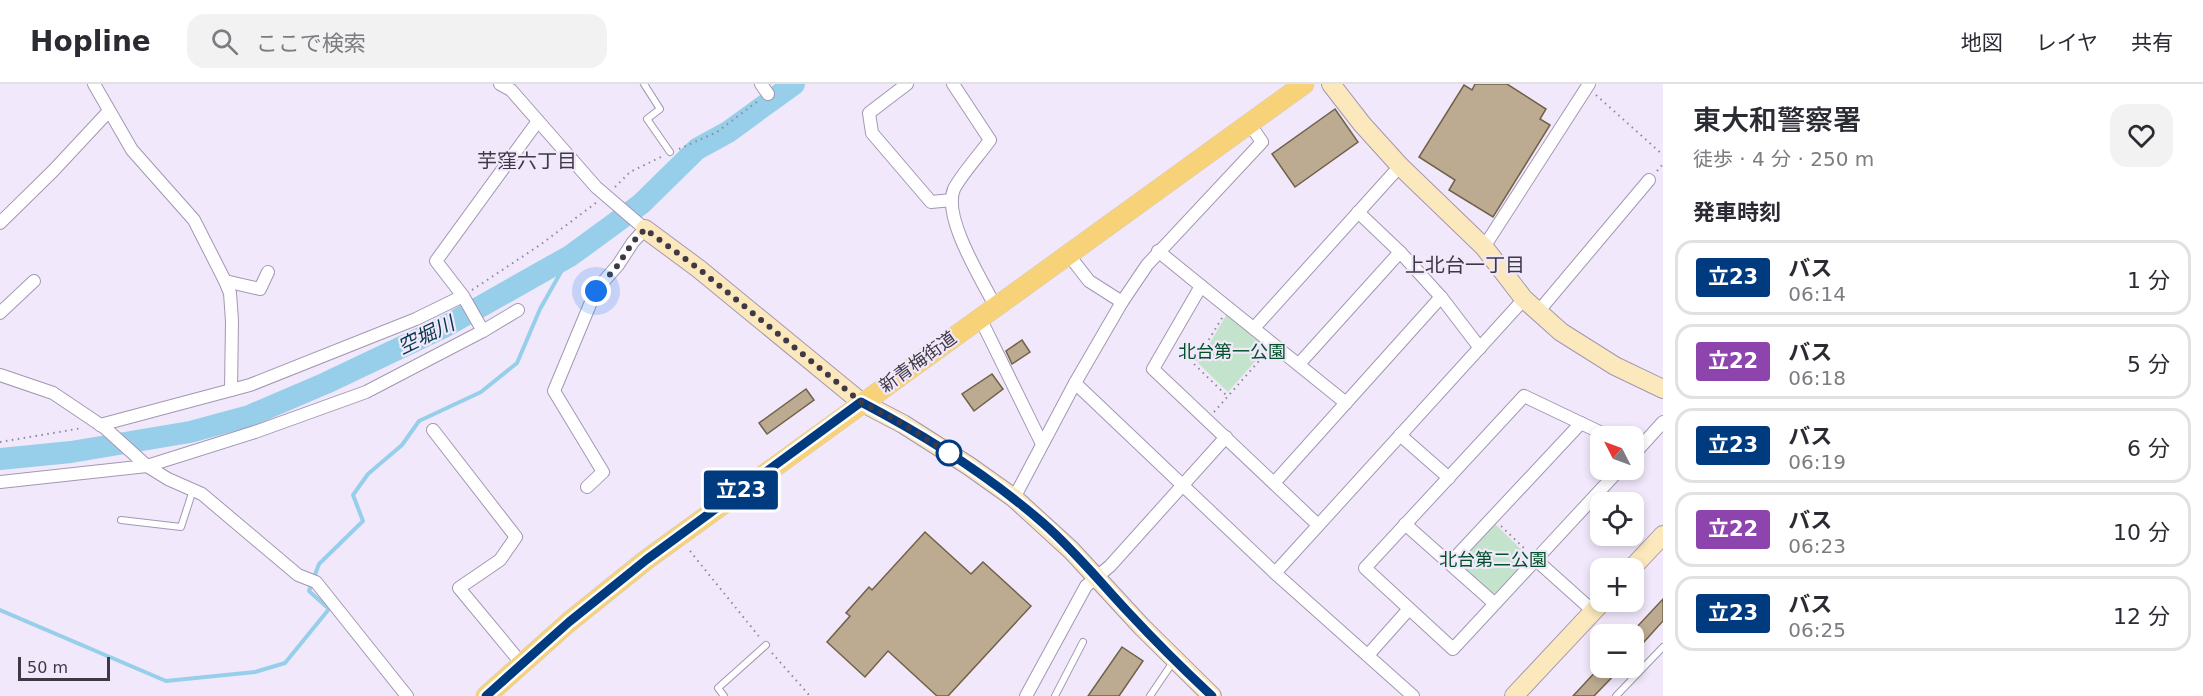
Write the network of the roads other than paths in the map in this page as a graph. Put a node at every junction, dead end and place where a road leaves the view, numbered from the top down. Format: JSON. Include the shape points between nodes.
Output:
{"nodes":[{"id":1,"x":94,"y":84,"type":"edge"},
{"id":2,"x":500,"y":84,"type":"edge"},
{"id":3,"x":524,"y":84,"type":"edge"},
{"id":4,"x":644,"y":84,"type":"edge"},
{"id":5,"x":907,"y":84,"type":"edge"},
{"id":6,"x":953,"y":84,"type":"edge"},
{"id":7,"x":1304,"y":84,"type":"edge"},
{"id":8,"x":1331,"y":84,"type":"edge"},
{"id":9,"x":1588,"y":86,"type":"edge"},
{"id":10,"x":511,"y":90,"type":"junction"},
{"id":11,"x":109,"y":111,"type":"junction"},
{"id":12,"x":538,"y":121,"type":"junction"},
{"id":13,"x":1249,"y":123,"type":"junction"},
{"id":14,"x":670,"y":152,"type":"road end"},
{"id":15,"x":1400,"y":166,"type":"junction"},
{"id":16,"x":1649,"y":180,"type":"dead end"},
{"id":17,"x":952,"y":200,"type":"junction"},
{"id":18,"x":1358,"y":212,"type":"junction"},
{"id":19,"x":0,"y":223,"type":"edge"},
{"id":20,"x":640,"y":225,"type":"junction"},
{"id":21,"x":1484,"y":246,"type":"junction"},
{"id":22,"x":1158,"y":251,"type":"junction"},
{"id":23,"x":1400,"y":252,"type":"junction"},
{"id":24,"x":1068,"y":254,"type":"junction"},
{"id":25,"x":268,"y":272,"type":"dead end"},
{"id":26,"x":34,"y":281,"type":"dead end"},
{"id":27,"x":225,"y":281,"type":"junction"},
{"id":28,"x":1201,"y":286,"type":"junction"},
{"id":29,"x":463,"y":296,"type":"junction"},
{"id":30,"x":1442,"y":297,"type":"junction"},
{"id":31,"x":1524,"y":299,"type":"junction"},
{"id":32,"x":1122,"y":302,"type":"junction"},
{"id":33,"x":518,"y":310,"type":"dead end"},
{"id":34,"x":0,"y":312,"type":"edge"},
{"id":35,"x":987,"y":312,"type":"junction"},
{"id":36,"x":1538,"y":312,"type":"junction"},
{"id":37,"x":1254,"y":328,"type":"junction"},
{"id":38,"x":483,"y":331,"type":"junction"},
{"id":39,"x":1480,"y":348,"type":"junction"},
{"id":40,"x":1299,"y":364,"type":"junction"},
{"id":41,"x":0,"y":375,"type":"edge"},
{"id":42,"x":1075,"y":383,"type":"junction"},
{"id":43,"x":1663,"y":389,"type":"edge"},
{"id":44,"x":231,"y":390,"type":"junction"},
{"id":45,"x":861,"y":402,"type":"junction"},
{"id":46,"x":1346,"y":403,"type":"junction"},
{"id":47,"x":1663,"y":422,"type":"edge"},
{"id":48,"x":1581,"y":423,"type":"junction"},
{"id":49,"x":103,"y":427,"type":"junction"},
{"id":50,"x":1590,"y":427,"type":"edge"},
{"id":51,"x":433,"y":430,"type":"dead end"},
{"id":52,"x":1400,"y":435,"type":"junction"},
{"id":53,"x":1226,"y":437,"type":"junction"},
{"id":54,"x":1644,"y":441,"type":"edge"},
{"id":55,"x":1042,"y":444,"type":"junction"},
{"id":56,"x":147,"y":466,"type":"junction"},
{"id":57,"x":1449,"y":478,"type":"junction"},
{"id":58,"x":1610,"y":480,"type":"edge"},
{"id":59,"x":0,"y":482,"type":"edge"},
{"id":60,"x":1274,"y":483,"type":"junction"},
{"id":61,"x":1183,"y":486,"type":"junction"},
{"id":62,"x":587,"y":487,"type":"dead end"},
{"id":63,"x":193,"y":490,"type":"junction"},
{"id":64,"x":1014,"y":498,"type":"junction"},
{"id":65,"x":122,"y":520,"type":"dead end"},
{"id":66,"x":1406,"y":524,"type":"junction"},
{"id":67,"x":1318,"y":525,"type":"junction"},
{"id":68,"x":1663,"y":535,"type":"edge"},
{"id":69,"x":1641,"y":558,"type":"edge"},
{"id":70,"x":1535,"y":559,"type":"junction"},
{"id":71,"x":1450,"y":564,"type":"junction"},
{"id":72,"x":1275,"y":573,"type":"junction"},
{"id":73,"x":1096,"y":577,"type":"junction"},
{"id":74,"x":1590,"y":601,"type":"edge"},
{"id":75,"x":1494,"y":603,"type":"junction"},
{"id":76,"x":1409,"y":609,"type":"junction"},
{"id":77,"x":1591,"y":612,"type":"edge"},
{"id":78,"x":1083,"y":642,"type":"dead end"},
{"id":79,"x":766,"y":645,"type":"road end"},
{"id":80,"x":1663,"y":647,"type":"edge"},
{"id":81,"x":1368,"y":655,"type":"junction"},
{"id":82,"x":1175,"y":660,"type":"junction"},
{"id":83,"x":522,"y":664,"type":"junction"},
{"id":84,"x":1029,"y":695,"type":"edge"},
{"id":85,"x":407,"y":696,"type":"edge"},
{"id":86,"x":486,"y":696,"type":"edge"},
{"id":87,"x":724,"y":696,"type":"edge"},
{"id":88,"x":1055,"y":696,"type":"edge"},
{"id":89,"x":1150,"y":696,"type":"edge"},
{"id":90,"x":1212,"y":696,"type":"edge"},
{"id":91,"x":1413,"y":696,"type":"edge"},
{"id":92,"x":1514,"y":696,"type":"edge"},
{"id":93,"x":1616,"y":696,"type":"edge"}],
"edges":[{"from":1,"to":11,"type":"street"},
{"from":2,"to":10,"type":"street"},
{"from":3,"to":10,"type":"street"},
{"from":4,"to":14,"type":"lane","via":[[660,109],[647,118]]},
{"from":5,"to":17,"type":"street","via":[[869,113],[872,133],[931,202]]},
{"from":6,"to":17,"type":"street","via":[[990,140],[954,189]]},
{"from":7,"to":13,"type":"main road","name":"新青梅街道"},
{"from":8,"to":15,"type":"street"},
{"from":9,"to":21,"type":"street"},
{"from":10,"to":12,"type":"street"},
{"from":11,"to":19,"type":"street"},
{"from":11,"to":27,"type":"street","via":[[132,150],[194,220]]},
{"from":12,"to":20,"type":"street","via":[[607,197]]},
{"from":12,"to":29,"type":"street","via":[[436,261]]},
{"from":13,"to":22,"type":"street","via":[[1262,142]]},
{"from":13,"to":24,"type":"main road","name":"新青梅街道"},
{"from":15,"to":18,"type":"street"},
{"from":15,"to":21,"type":"street"},
{"from":16,"to":36,"type":"street"},
{"from":17,"to":35,"type":"street","via":[[954,225]]},
{"from":18,"to":23,"type":"street"},
{"from":18,"to":37,"type":"street"},
{"from":20,"to":45,"type":"street"},
{"from":20,"to":62,"type":"street","via":[[618,265],[596,291],[554,391],[603,472]]},
{"from":21,"to":31,"type":"street"},
{"from":22,"to":28,"type":"street"},
{"from":22,"to":32,"type":"street"},
{"from":23,"to":30,"type":"street"},
{"from":23,"to":40,"type":"street"},
{"from":24,"to":32,"type":"street","via":[[1089,281]]},
{"from":24,"to":35,"type":"main road","name":"新青梅街道"},
{"from":25,"to":27,"type":"street","via":[[260,290]]},
{"from":26,"to":34,"type":"street"},
{"from":27,"to":44,"type":"street","via":[[232,321]]},
{"from":28,"to":37,"type":"street"},
{"from":28,"to":53,"type":"street","via":[[1153,369]]},
{"from":29,"to":38,"type":"street"},
{"from":29,"to":44,"type":"street","via":[[416,319]]},
{"from":30,"to":39,"type":"street"},
{"from":30,"to":46,"type":"street"},
{"from":31,"to":36,"type":"street"},
{"from":31,"to":39,"type":"street"},
{"from":32,"to":42,"type":"street"},
{"from":33,"to":38,"type":"street"},
{"from":35,"to":45,"type":"main road","name":"新青梅街道"},
{"from":35,"to":55,"type":"street"},
{"from":36,"to":43,"type":"street","via":[[1561,332],[1615,366]]},
{"from":37,"to":40,"type":"street"},
{"from":38,"to":56,"type":"street","via":[[366,392]]},
{"from":39,"to":52,"type":"street"},
{"from":40,"to":46,"type":"street"},
{"from":41,"to":49,"type":"street","via":[[53,393]]},
{"from":42,"to":55,"type":"street"},
{"from":42,"to":61,"type":"street"},
{"from":44,"to":49,"type":"street"},
{"from":45,"to":64,"type":"street","via":[[903,424]]},
{"from":45,"to":83,"type":"main road","name":"新青梅街道","via":[[646,560]]},
{"from":46,"to":60,"type":"street"},
{"from":47,"to":54,"type":"street"},
{"from":48,"to":50,"type":"street"},
{"from":48,"to":57,"type":"street","via":[[1524,396]]},
{"from":48,"to":71,"type":"street"},
{"from":49,"to":56,"type":"street"},
{"from":51,"to":83,"type":"street","via":[[516,537],[500,560],[459,588]]},
{"from":52,"to":57,"type":"street"},
{"from":52,"to":67,"type":"street"},
{"from":53,"to":60,"type":"street"},
{"from":53,"to":61,"type":"street"},
{"from":55,"to":64,"type":"street"},
{"from":56,"to":59,"type":"street"},
{"from":56,"to":63,"type":"street"},
{"from":57,"to":66,"type":"street"},
{"from":58,"to":70,"type":"street"},
{"from":60,"to":67,"type":"street"},
{"from":61,"to":72,"type":"street"},
{"from":61,"to":73,"type":"street"},
{"from":63,"to":65,"type":"lane","via":[[181,527]]},
{"from":63,"to":85,"type":"street","via":[[298,575],[310,580]]},
{"from":64,"to":73,"type":"street"},
{"from":66,"to":71,"type":"street"},
{"from":66,"to":76,"type":"street","via":[[1365,568]]},
{"from":67,"to":72,"type":"street"},
{"from":68,"to":69,"type":"street"},
{"from":70,"to":74,"type":"street"},
{"from":70,"to":75,"type":"street"},
{"from":71,"to":75,"type":"street"},
{"from":72,"to":81,"type":"street"},
{"from":73,"to":82,"type":"street"},
{"from":73,"to":84,"type":"street","via":[[1086,586]]},
{"from":75,"to":76,"type":"street","via":[[1453,649]]},
{"from":76,"to":81,"type":"street"},
{"from":77,"to":92,"type":"street"},
{"from":78,"to":88,"type":"lane"},
{"from":79,"to":87,"type":"lane","via":[[718,688]]},
{"from":80,"to":93,"type":"lane"},
{"from":81,"to":91,"type":"street"},
{"from":82,"to":89,"type":"lane"},
{"from":82,"to":90,"type":"street"},
{"from":83,"to":86,"type":"main road","name":"新青梅街道"}]}
